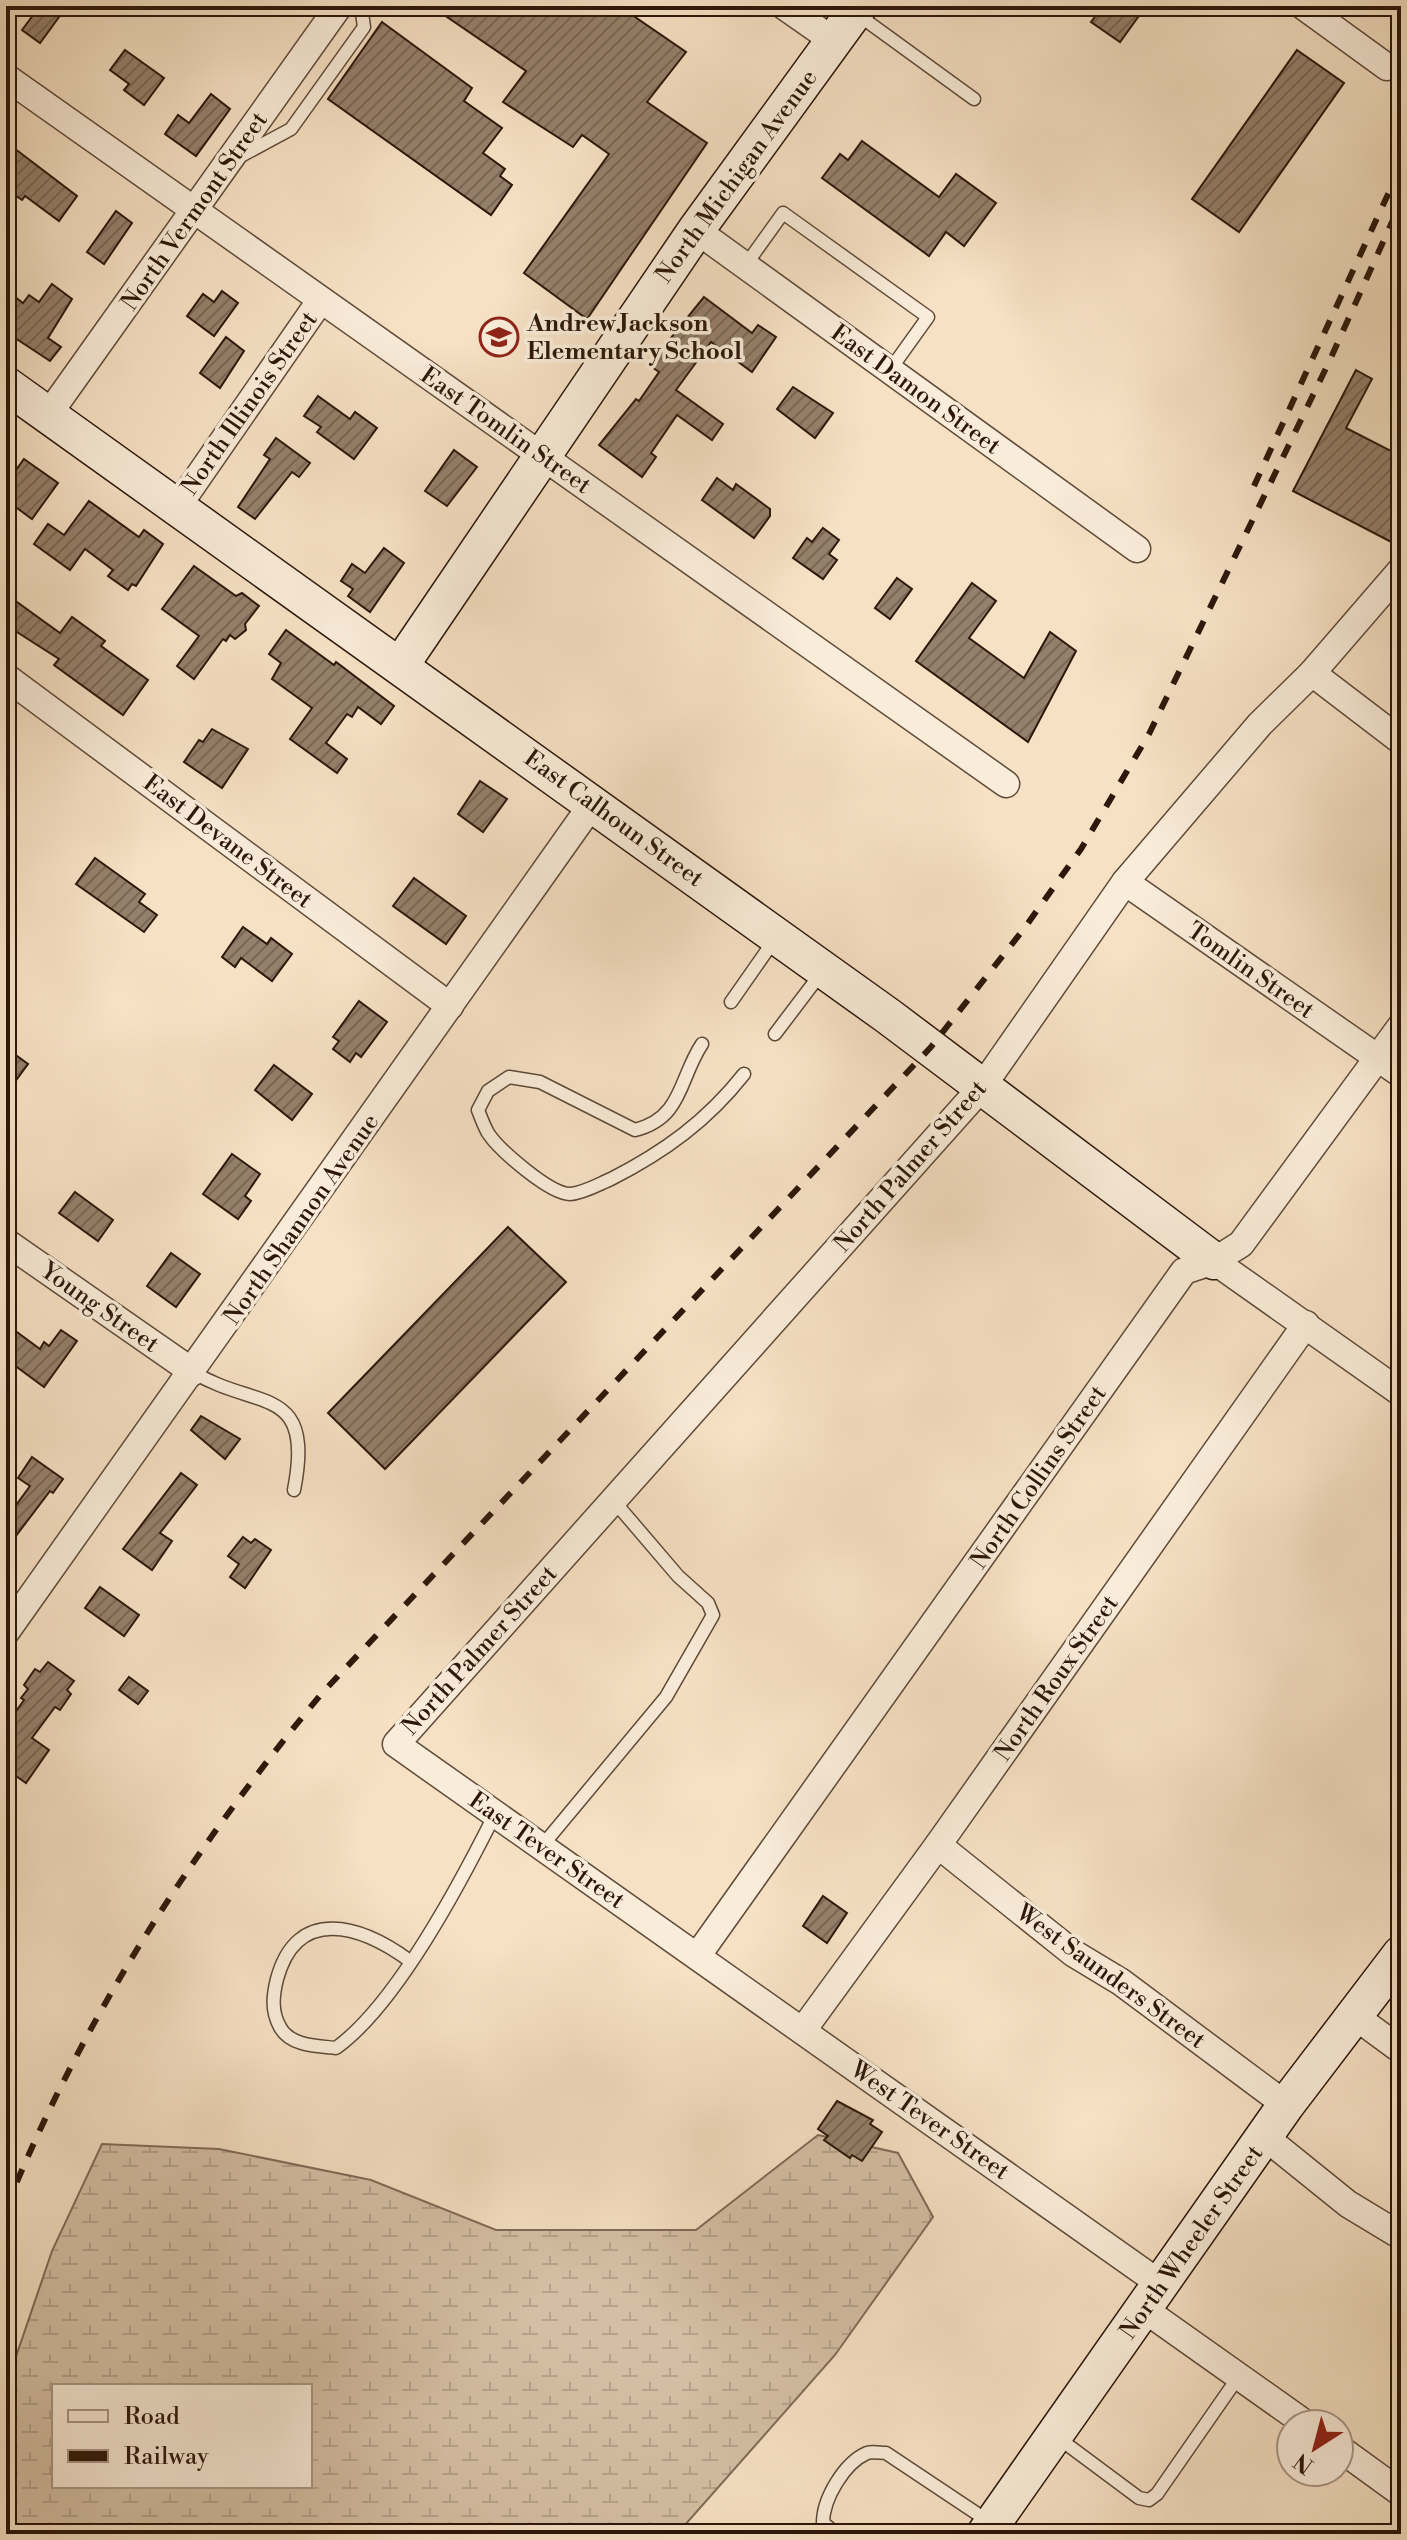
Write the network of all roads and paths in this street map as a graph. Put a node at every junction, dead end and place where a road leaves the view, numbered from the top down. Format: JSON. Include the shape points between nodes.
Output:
{"nodes":[{"id":1,"x":339,"y":6,"type":"edge"},
{"id":2,"x":361,"y":6,"type":"edge"},
{"id":3,"x":784,"y":6,"type":"edge"},
{"id":4,"x":1303,"y":6,"type":"edge"},
{"id":5,"x":849,"y":20,"type":"edge"},
{"id":6,"x":1387,"y":67,"type":"dead end"},
{"id":7,"x":6,"y":77,"type":"edge"},
{"id":8,"x":974,"y":99,"type":"dead end"},
{"id":9,"x":230,"y":163,"type":"junction"},
{"id":10,"x":195,"y":212,"type":"junction"},
{"id":11,"x":696,"y":230,"type":"junction"},
{"id":12,"x":745,"y":266,"type":"junction"},
{"id":13,"x":320,"y":301,"type":"junction"},
{"id":14,"x":890,"y":370,"type":"junction"},
{"id":15,"x":6,"y":385,"type":"edge"},
{"id":16,"x":48,"y":415,"type":"junction"},
{"id":17,"x":544,"y":456,"type":"junction"},
{"id":18,"x":178,"y":506,"type":"junction"},
{"id":19,"x":1137,"y":549,"type":"dead end"},
{"id":20,"x":1401,"y":570,"type":"edge"},
{"id":21,"x":400,"y":666,"type":"junction"},
{"id":22,"x":1312,"y":673,"type":"junction"},
{"id":23,"x":6,"y":677,"type":"edge"},
{"id":24,"x":1401,"y":741,"type":"edge"},
{"id":25,"x":1006,"y":784,"type":"dead end"},
{"id":26,"x":593,"y":803,"type":"junction"},
{"id":27,"x":1125,"y":882,"type":"junction"},
{"id":28,"x":777,"y":936,"type":"junction"},
{"id":29,"x":824,"y":970,"type":"junction"},
{"id":30,"x":731,"y":1002,"type":"dead end"},
{"id":31,"x":450,"y":1006,"type":"junction"},
{"id":32,"x":1401,"y":1026,"type":"edge"},
{"id":33,"x":775,"y":1034,"type":"dead end"},
{"id":34,"x":702,"y":1044,"type":"dead end"},
{"id":35,"x":1378,"y":1058,"type":"junction"},
{"id":36,"x":744,"y":1074,"type":"dead end"},
{"id":37,"x":1401,"y":1074,"type":"edge"},
{"id":38,"x":982,"y":1087,"type":"junction"},
{"id":39,"x":6,"y":1242,"type":"edge"},
{"id":40,"x":1214,"y":1261,"type":"junction"},
{"id":41,"x":1306,"y":1324,"type":"junction"},
{"id":42,"x":193,"y":1372,"type":"junction"},
{"id":43,"x":1401,"y":1393,"type":"edge"},
{"id":44,"x":294,"y":1490,"type":"dead end"},
{"id":45,"x":613,"y":1500,"type":"junction"},
{"id":46,"x":6,"y":1632,"type":"edge"},
{"id":47,"x":396,"y":1744,"type":"joint"},
{"id":48,"x":495,"y":1814,"type":"junction"},
{"id":49,"x":938,"y":1845,"type":"junction"},
{"id":50,"x":542,"y":1846,"type":"junction"},
{"id":51,"x":1401,"y":1954,"type":"edge"},
{"id":52,"x":698,"y":1955,"type":"junction"},
{"id":53,"x":410,"y":1961,"type":"junction"},
{"id":54,"x":1356,"y":2017,"type":"junction"},
{"id":55,"x":803,"y":2030,"type":"junction"},
{"id":56,"x":1401,"y":2050,"type":"edge"},
{"id":57,"x":1286,"y":2105,"type":"junction"},
{"id":58,"x":1265,"y":2137,"type":"junction"},
{"id":59,"x":1401,"y":2236,"type":"edge"},
{"id":60,"x":1154,"y":2297,"type":"junction"},
{"id":61,"x":1239,"y":2375,"type":"junction"},
{"id":62,"x":1284,"y":2408,"type":"edge"},
{"id":63,"x":1055,"y":2435,"type":"junction"},
{"id":64,"x":1355,"y":2460,"type":"edge"},
{"id":65,"x":1401,"y":2493,"type":"edge"},
{"id":66,"x":989,"y":2529,"type":"edge"},
{"id":67,"x":837,"y":2534,"type":"edge"}],
"edges":[{"from":1,"to":9,"type":"street","name":"North Vermont Street"},
{"from":2,"to":9,"type":"lane","via":[[364,27],[291,129]]},
{"from":3,"to":5,"type":"street"},
{"from":4,"to":6,"type":"street"},
{"from":5,"to":8,"type":"lane"},
{"from":5,"to":11,"type":"street","name":"North Michigan Avenue"},
{"from":7,"to":10,"type":"street","name":"East Tomlin Street"},
{"from":9,"to":10,"type":"street","name":"North Vermont Street"},
{"from":10,"to":13,"type":"street","name":"East Tomlin Street"},
{"from":10,"to":16,"type":"street","name":"North Vermont Street"},
{"from":11,"to":12,"type":"street","name":"East Damon Street"},
{"from":11,"to":17,"type":"street","name":"North Michigan Avenue"},
{"from":12,"to":14,"type":"street","name":"East Damon Street"},
{"from":12,"to":14,"type":"lane","via":[[783,213],[856,265],[928,317]]},
{"from":13,"to":17,"type":"street","name":"East Tomlin Street"},
{"from":13,"to":18,"type":"street","name":"North Illinois Street"},
{"from":14,"to":19,"type":"street","name":"East Damon Street"},
{"from":15,"to":16,"type":"street","name":"East Calhoun Street"},
{"from":16,"to":18,"type":"street","name":"East Calhoun Street"},
{"from":17,"to":21,"type":"street","name":"North Michigan Avenue"},
{"from":17,"to":25,"type":"street","name":"East Tomlin Street"},
{"from":18,"to":21,"type":"street","name":"East Calhoun Street"},
{"from":20,"to":22,"type":"street","name":"North Palmer Street"},
{"from":21,"to":26,"type":"street","name":"East Calhoun Street"},
{"from":22,"to":24,"type":"street"},
{"from":22,"to":27,"type":"street","name":"North Palmer Street","via":[[1260,724]]},
{"from":23,"to":31,"type":"street","name":"East Devane Street"},
{"from":26,"to":28,"type":"street","name":"East Calhoun Street"},
{"from":26,"to":31,"type":"street","name":"North Shannon Avenue"},
{"from":27,"to":35,"type":"street","name":"Tomlin Street"},
{"from":27,"to":38,"type":"street","name":"North Palmer Street"},
{"from":28,"to":29,"type":"street","name":"East Calhoun Street"},
{"from":28,"to":30,"type":"lane"},
{"from":29,"to":33,"type":"lane"},
{"from":29,"to":38,"type":"street","name":"East Calhoun Street"},
{"from":31,"to":42,"type":"street","name":"North Shannon Avenue"},
{"from":32,"to":35,"type":"street","name":"North Collins Street"},
{"from":34,"to":36,"type":"lane","via":[[670,1109],[655,1125],[635,1130],[540,1082],[509,1077],[488,1091],[478,1110],[489,1134],[522,1166],[546,1185],[569,1194],[595,1187],[675,1143],[719,1105]]},
{"from":35,"to":37,"type":"street","name":"Tomlin Street"},
{"from":35,"to":40,"type":"street","name":"North Collins Street","via":[[1241,1244]]},
{"from":38,"to":40,"type":"street","name":"East Calhoun Street"},
{"from":38,"to":45,"type":"street","name":"North Palmer Street"},
{"from":39,"to":42,"type":"street","name":"Young Street"},
{"from":40,"to":41,"type":"street"},
{"from":40,"to":52,"type":"street","name":"North Collins Street","via":[[1184,1271]]},
{"from":41,"to":43,"type":"street"},
{"from":41,"to":49,"type":"street","name":"North Roux Street"},
{"from":42,"to":44,"type":"lane","via":[[210,1383],[260,1397],[291,1421],[301,1442]]},
{"from":42,"to":46,"type":"street","name":"North Shannon Avenue"},
{"from":45,"to":47,"type":"street","name":"North Palmer Street"},
{"from":45,"to":50,"type":"lane","via":[[708,1603],[713,1615],[666,1697]]},
{"from":47,"to":48,"type":"street","name":"East Tever Street"},
{"from":48,"to":50,"type":"street","name":"East Tever Street"},
{"from":48,"to":53,"type":"lane","via":[[458,1888]]},
{"from":49,"to":55,"type":"street","name":"North Roux Street"},
{"from":49,"to":57,"type":"street","name":"West Saunders Street","via":[[1073,1953],[1121,1982]]},
{"from":50,"to":52,"type":"street","name":"East Tever Street"},
{"from":51,"to":54,"type":"street","name":"North Wheeler Street"},
{"from":52,"to":55,"type":"street","name":"West Tever Street"},
{"from":53,"to":53,"type":"lane","via":[[359,2031],[336,2048],[302,2045],[280,2029],[272,1999],[283,1955],[307,1931],[332,1926],[392,1948]]},
{"from":54,"to":56,"type":"street"},
{"from":54,"to":57,"type":"street","name":"North Wheeler Street"},
{"from":55,"to":60,"type":"street","name":"West Tever Street"},
{"from":57,"to":58,"type":"street","name":"North Wheeler Street"},
{"from":58,"to":59,"type":"street","via":[[1348,2204]]},
{"from":58,"to":60,"type":"street","name":"North Wheeler Street"},
{"from":60,"to":61,"type":"street","name":"West Tever Street"},
{"from":60,"to":63,"type":"street","name":"North Wheeler Street"},
{"from":61,"to":62,"type":"street","name":"West Tever Street"},
{"from":61,"to":63,"type":"lane","via":[[1149,2500],[1139,2498]]},
{"from":63,"to":66,"type":"street","name":"North Wheeler Street"},
{"from":64,"to":65,"type":"street"},
{"from":66,"to":67,"type":"lane","via":[[886,2453],[868,2453],[845,2470],[823,2513],[823,2523]]}]}
